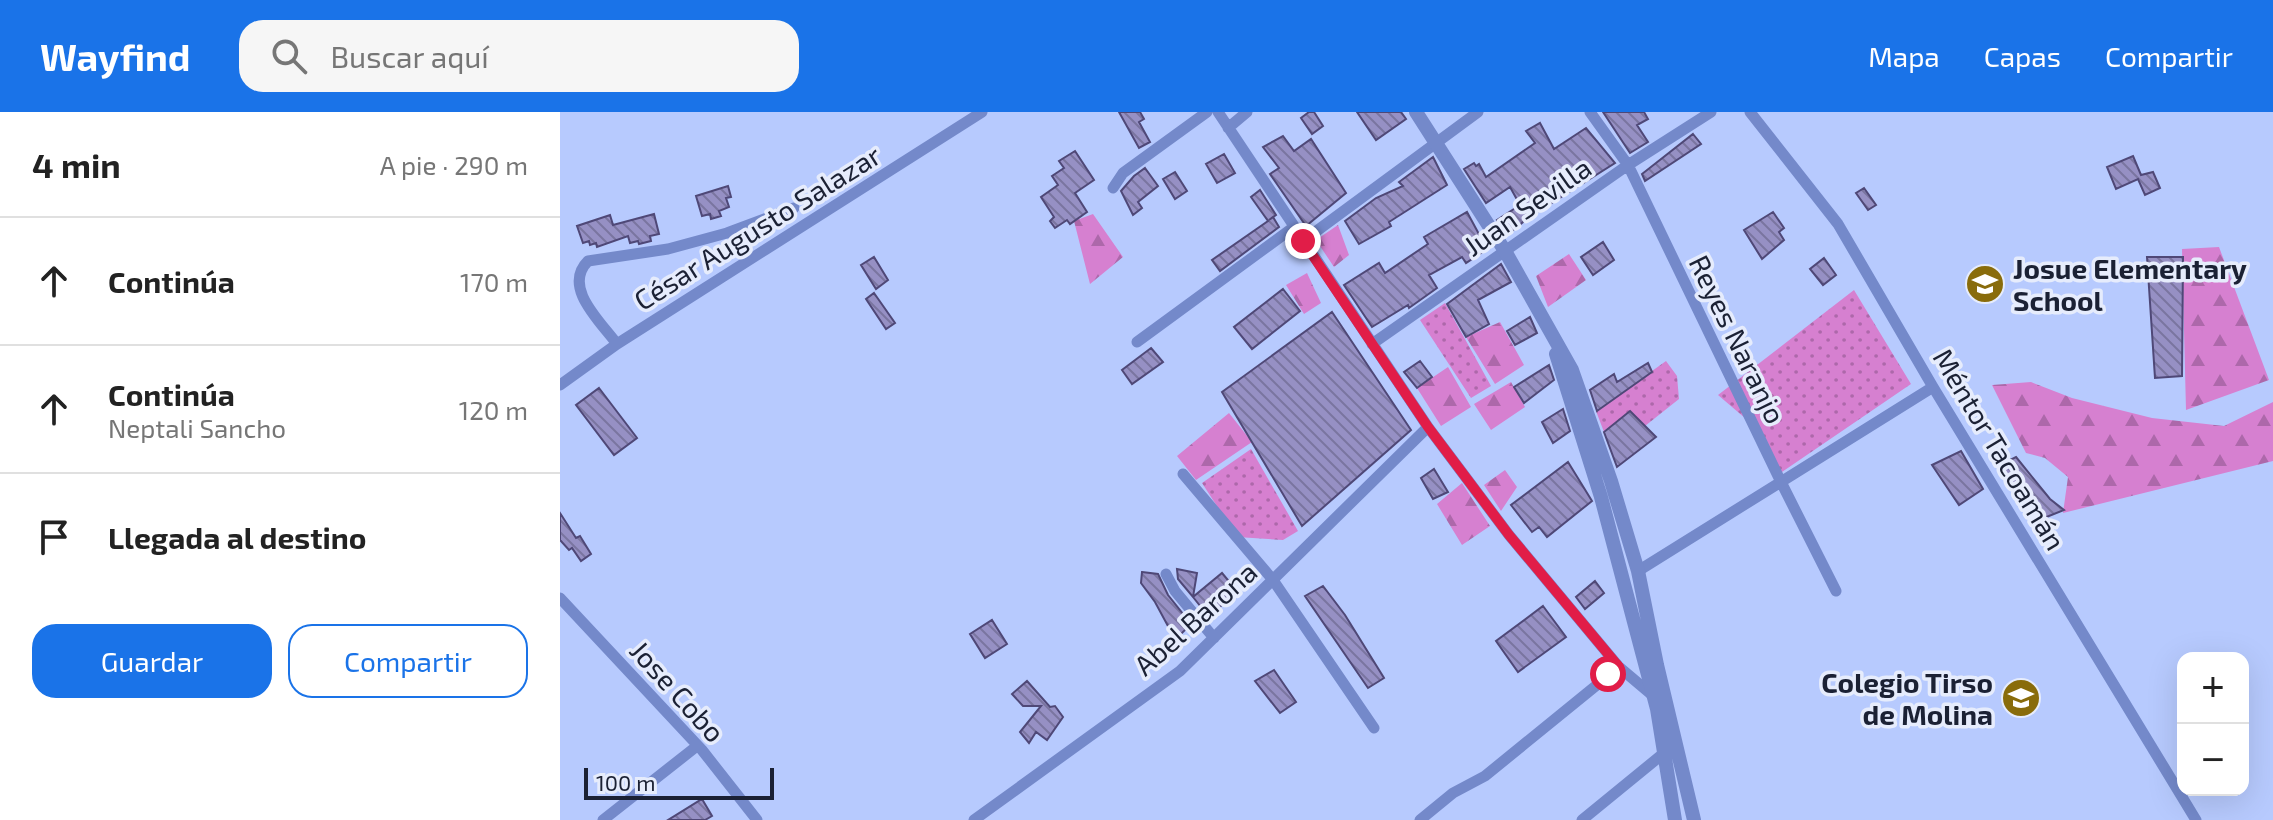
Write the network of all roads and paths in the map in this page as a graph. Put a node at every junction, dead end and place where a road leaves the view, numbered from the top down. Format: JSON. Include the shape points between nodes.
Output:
{"nodes":[{"id":1,"x":982,"y":112,"type":"edge"},
{"id":2,"x":1207,"y":112,"type":"edge"},
{"id":3,"x":1218,"y":112,"type":"edge"},
{"id":4,"x":1247,"y":112,"type":"edge"},
{"id":5,"x":1416,"y":112,"type":"edge"},
{"id":6,"x":1478,"y":112,"type":"edge"},
{"id":7,"x":1590,"y":112,"type":"edge"},
{"id":8,"x":1711,"y":112,"type":"edge"},
{"id":9,"x":1750,"y":112,"type":"edge"},
{"id":10,"x":1228,"y":128,"type":"junction"},
{"id":11,"x":1438,"y":143,"type":"junction"},
{"id":12,"x":1628,"y":165,"type":"junction"},
{"id":13,"x":1113,"y":188,"type":"dead end"},
{"id":14,"x":794,"y":208,"type":"dead end"},
{"id":15,"x":1294,"y":227,"type":"junction"},
{"id":16,"x":1303,"y":241,"type":"junction"},
{"id":17,"x":1505,"y":251,"type":"junction"},
{"id":18,"x":1549,"y":330,"type":"junction"},
{"id":19,"x":1137,"y":342,"type":"dead end"},
{"id":20,"x":617,"y":344,"type":"junction"},
{"id":21,"x":1372,"y":344,"type":"junction"},
{"id":22,"x":560,"y":385,"type":"edge"},
{"id":23,"x":1933,"y":387,"type":"junction"},
{"id":24,"x":1428,"y":427,"type":"junction"},
{"id":25,"x":1183,"y":474,"type":"dead end"},
{"id":26,"x":1781,"y":482,"type":"junction"},
{"id":27,"x":1638,"y":571,"type":"junction"},
{"id":28,"x":1166,"y":574,"type":"dead end"},
{"id":29,"x":1273,"y":580,"type":"junction"},
{"id":30,"x":1836,"y":591,"type":"dead end"},
{"id":31,"x":560,"y":598,"type":"edge"},
{"id":32,"x":1214,"y":638,"type":"junction"},
{"id":33,"x":1619,"y":667,"type":"junction"},
{"id":34,"x":1651,"y":694,"type":"junction"},
{"id":35,"x":1374,"y":728,"type":"dead end"},
{"id":36,"x":697,"y":746,"type":"junction"},
{"id":37,"x":1664,"y":753,"type":"junction"},
{"id":38,"x":603,"y":820,"type":"edge"},
{"id":39,"x":757,"y":820,"type":"edge"},
{"id":40,"x":974,"y":820,"type":"edge"},
{"id":41,"x":1420,"y":820,"type":"edge"},
{"id":42,"x":1582,"y":820,"type":"edge"},
{"id":43,"x":1675,"y":820,"type":"edge"},
{"id":44,"x":1694,"y":820,"type":"edge"},
{"id":45,"x":2196,"y":820,"type":"edge"}],
"edges":[{"from":1,"to":20,"type":"street","name":"César Augusto Salazar"},
{"from":2,"to":13,"type":"street","via":[[1123,173]]},
{"from":3,"to":10,"type":"street"},
{"from":4,"to":10,"type":"street"},
{"from":5,"to":11,"type":"street"},
{"from":6,"to":11,"type":"street"},
{"from":7,"to":12,"type":"street","name":"Reyes Naranjo"},
{"from":8,"to":12,"type":"street","name":"Juan Sevilla"},
{"from":9,"to":23,"type":"street","name":"Méntor Tacoamán","via":[[1838,224]]},
{"from":10,"to":15,"type":"street"},
{"from":11,"to":16,"type":"street"},
{"from":11,"to":17,"type":"street"},
{"from":12,"to":17,"type":"street","name":"Juan Sevilla"},
{"from":12,"to":26,"type":"street","name":"Reyes Naranjo"},
{"from":14,"to":20,"type":"street","via":[[683,245],[588,261],[579,270],[581,295]]},
{"from":15,"to":16,"type":"street"},
{"from":15,"to":19,"type":"street"},
{"from":16,"to":21,"type":"street"},
{"from":17,"to":18,"type":"street"},
{"from":17,"to":21,"type":"street","name":"Juan Sevilla"},
{"from":18,"to":27,"type":"street","via":[[1572,370]]},
{"from":18,"to":34,"type":"street","via":[[1601,497]]},
{"from":20,"to":22,"type":"street","name":"César Augusto Salazar"},
{"from":21,"to":24,"type":"street"},
{"from":23,"to":26,"type":"street"},
{"from":23,"to":45,"type":"street","name":"Méntor Tacoamán"},
{"from":24,"to":29,"type":"street","name":"Abel Barona"},
{"from":24,"to":33,"type":"street"},
{"from":25,"to":29,"type":"street"},
{"from":26,"to":27,"type":"street"},
{"from":26,"to":30,"type":"street","name":"Reyes Naranjo"},
{"from":27,"to":44,"type":"street"},
{"from":28,"to":32,"type":"street"},
{"from":29,"to":32,"type":"street","name":"Abel Barona"},
{"from":29,"to":35,"type":"street"},
{"from":31,"to":36,"type":"street","name":"Jose Cobo"},
{"from":32,"to":40,"type":"street","name":"Abel Barona","via":[[1180,671]]},
{"from":33,"to":34,"type":"street"},
{"from":33,"to":41,"type":"street","via":[[1485,776]]},
{"from":34,"to":37,"type":"street"},
{"from":36,"to":38,"type":"street"},
{"from":36,"to":39,"type":"street","name":"Jose Cobo"},
{"from":37,"to":42,"type":"street"},
{"from":37,"to":43,"type":"street"}]}
